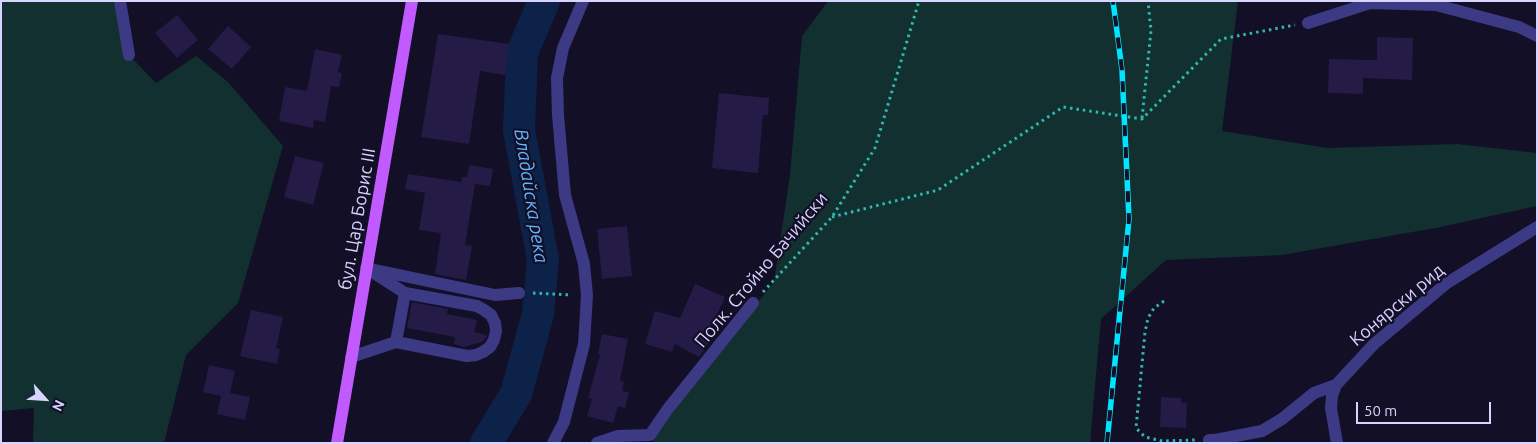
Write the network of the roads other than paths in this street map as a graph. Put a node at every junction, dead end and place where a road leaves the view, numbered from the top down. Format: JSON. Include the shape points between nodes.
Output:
{"nodes":[{"id":1,"x":120,"y":1,"type":"edge"},
{"id":2,"x":412,"y":1,"type":"edge"},
{"id":3,"x":583,"y":1,"type":"edge"},
{"id":4,"x":1308,"y":22,"type":"road end"},
{"id":5,"x":1537,"y":36,"type":"edge"},
{"id":6,"x":130,"y":55,"type":"dead end"},
{"id":7,"x":1537,"y":227,"type":"edge"},
{"id":8,"x":366,"y":268,"type":"junction"},
{"id":9,"x":405,"y":293,"type":"junction"},
{"id":10,"x":519,"y":293,"type":"road end"},
{"id":11,"x":753,"y":303,"type":"road end"},
{"id":12,"x":396,"y":342,"type":"junction"},
{"id":13,"x":351,"y":357,"type":"junction"},
{"id":14,"x":1336,"y":385,"type":"junction"},
{"id":15,"x":648,"y":439,"type":"edge"},
{"id":16,"x":1209,"y":440,"type":"road end"},
{"id":17,"x":336,"y":443,"type":"edge"},
{"id":18,"x":553,"y":443,"type":"edge"},
{"id":19,"x":597,"y":443,"type":"edge"},
{"id":20,"x":1337,"y":443,"type":"edge"}],
"edges":[{"from":1,"to":6,"type":"street"},
{"from":2,"to":8,"type":"main road","name":"бул. Цар Борис III"},
{"from":3,"to":18,"type":"street","via":[[563,48],[557,78],[565,196],[584,264],[587,295],[584,344],[564,422]]},
{"from":4,"to":5,"type":"street","via":[[1370,3],[1436,5],[1519,27]]},
{"from":7,"to":14,"type":"street","name":"Конярски рид","via":[[1447,283],[1374,344]]},
{"from":8,"to":9,"type":"street"},
{"from":8,"to":10,"type":"street","via":[[495,295]]},
{"from":8,"to":13,"type":"main road","name":"бул. Цар Борис III"},
{"from":9,"to":12,"type":"street"},
{"from":9,"to":12,"type":"street","via":[[477,306],[491,316],[496,331],[490,347],[467,356]]},
{"from":11,"to":15,"type":"street","name":"Полк. Стойно Бачийски","via":[[667,410]]},
{"from":12,"to":13,"type":"street"},
{"from":13,"to":17,"type":"main road","name":"бул. Цар Борис III"},
{"from":14,"to":16,"type":"street","via":[[1314,393],[1262,431]]},
{"from":14,"to":20,"type":"street","via":[[1331,408]]},
{"from":15,"to":19,"type":"street","name":"Полк. Стойно Бачийски","via":[[618,436]]}]}
